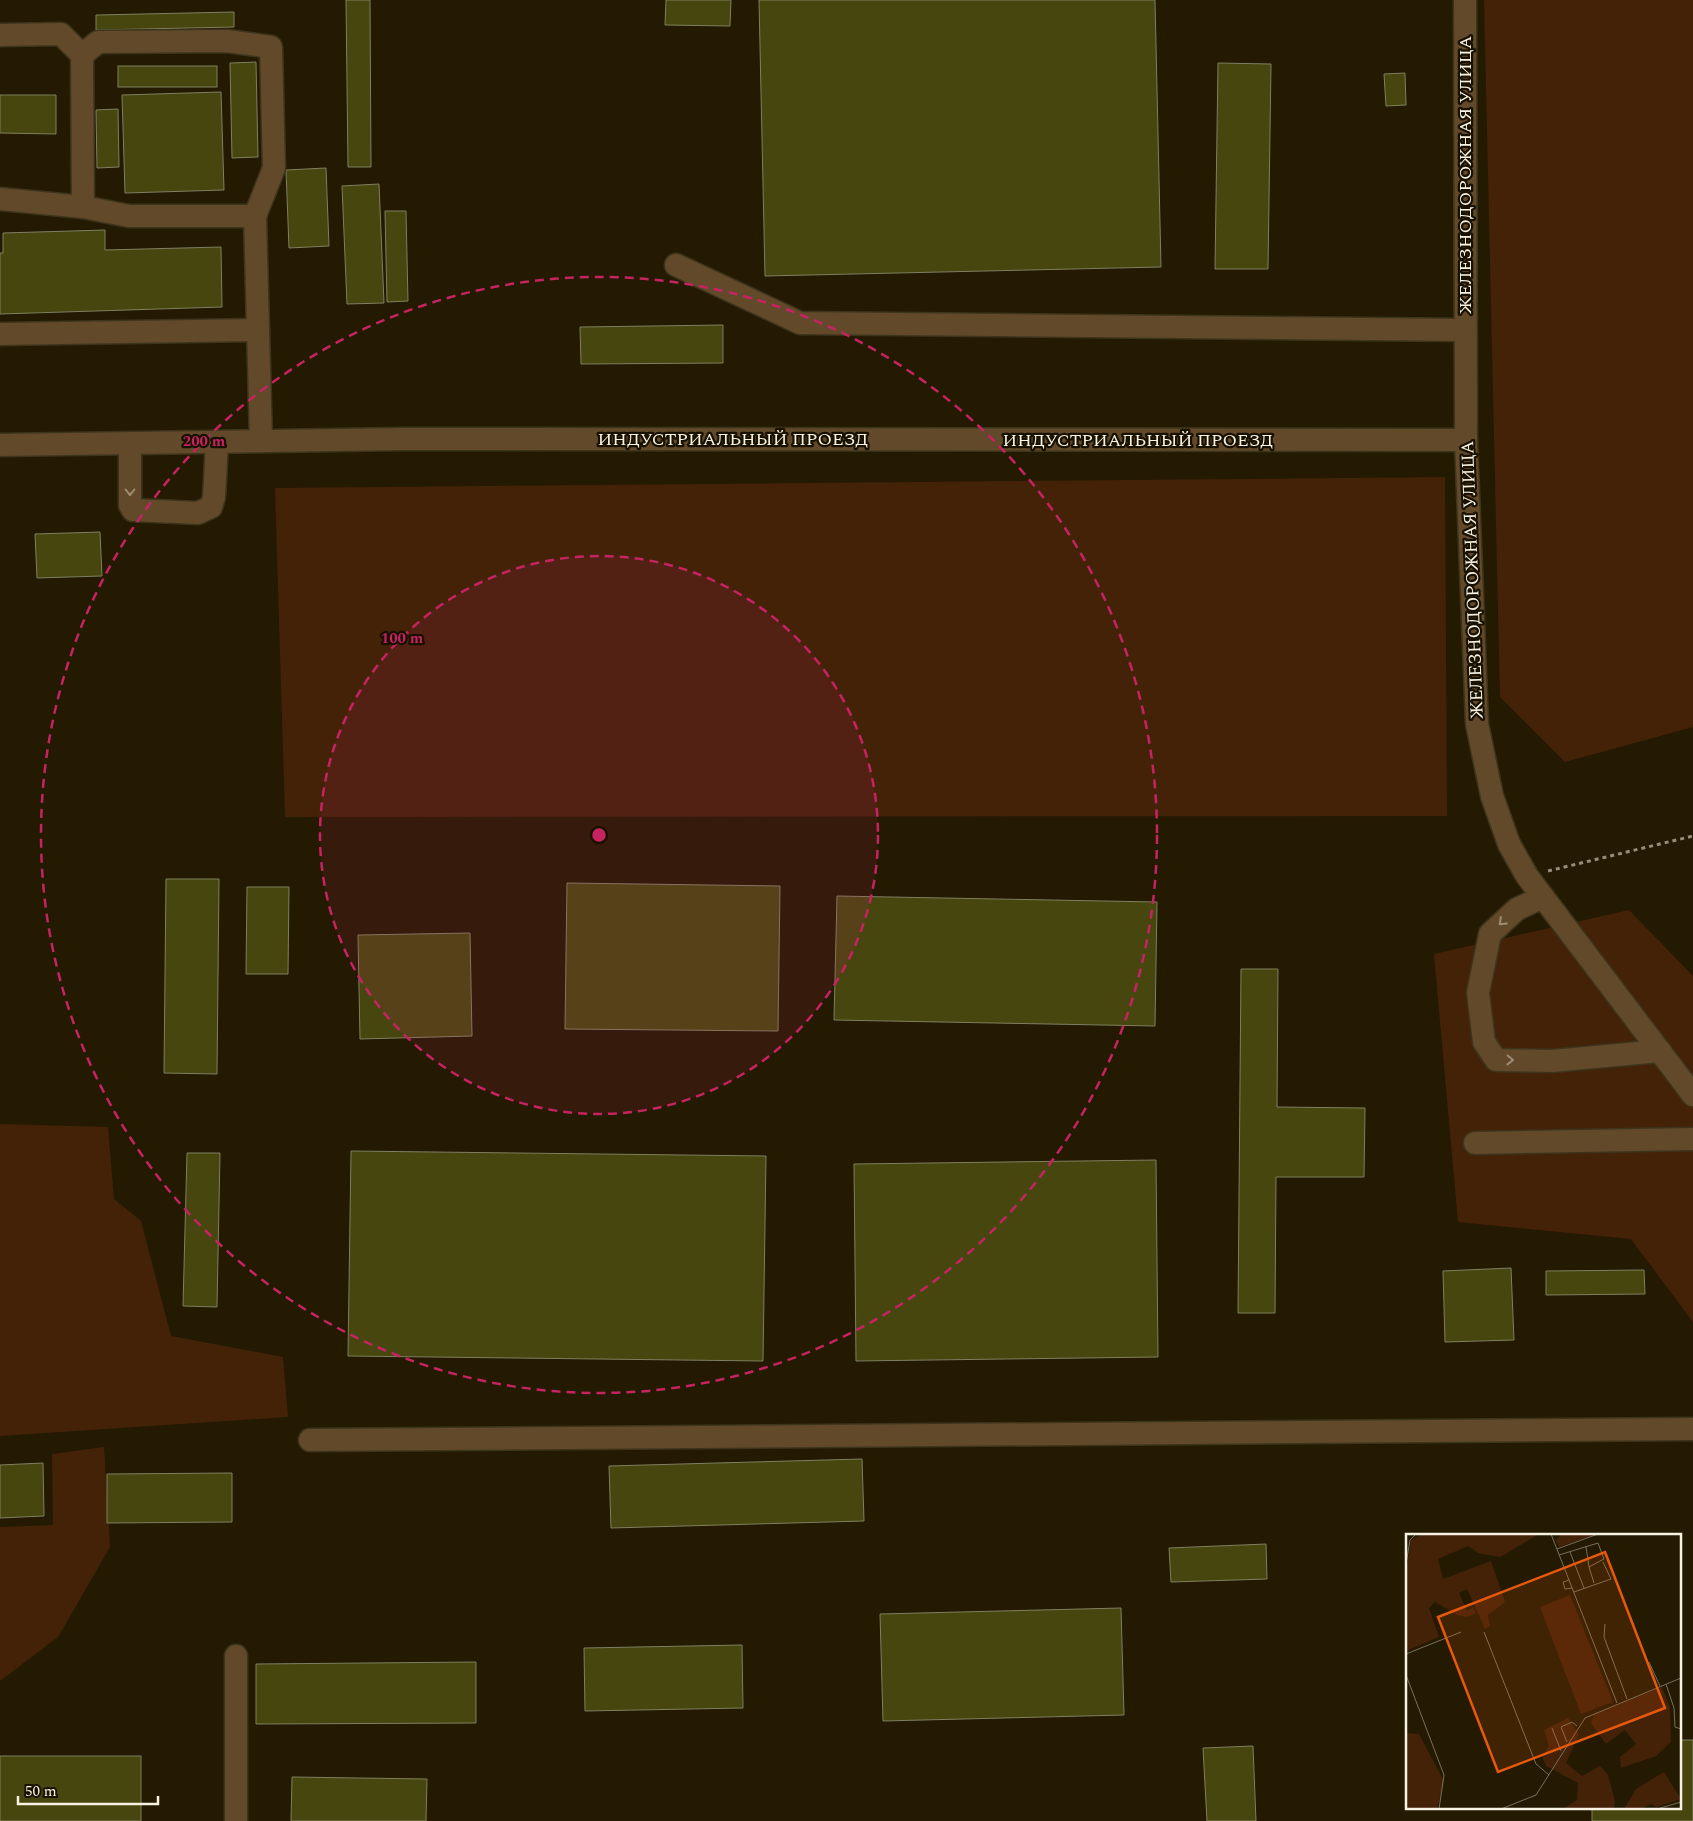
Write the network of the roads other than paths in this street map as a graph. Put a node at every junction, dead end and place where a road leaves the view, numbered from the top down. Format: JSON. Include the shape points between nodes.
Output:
{"nodes":[{"id":1,"x":1465,"y":0,"type":"edge"},
{"id":2,"x":0,"y":35,"type":"edge"},
{"id":3,"x":82,"y":55,"type":"junction"},
{"id":4,"x":0,"y":200,"type":"edge"},
{"id":5,"x":83,"y":207,"type":"junction"},
{"id":6,"x":256,"y":216,"type":"junction"},
{"id":7,"x":676,"y":264,"type":"dead end"},
{"id":8,"x":258,"y":330,"type":"junction"},
{"id":9,"x":1465,"y":330,"type":"junction"},
{"id":10,"x":0,"y":334,"type":"edge"},
{"id":11,"x":1466,"y":440,"type":"junction"},
{"id":12,"x":261,"y":441,"type":"junction"},
{"id":13,"x":217,"y":442,"type":"junction"},
{"id":14,"x":130,"y":443,"type":"junction"},
{"id":15,"x":0,"y":445,"type":"edge"},
{"id":16,"x":1543,"y":897,"type":"junction"},
{"id":17,"x":1660,"y":1051,"type":"junction"},
{"id":18,"x":1693,"y":1095,"type":"edge"},
{"id":19,"x":1693,"y":1138,"type":"edge"},
{"id":20,"x":1474,"y":1142,"type":"dead end"},
{"id":21,"x":1693,"y":1429,"type":"edge"},
{"id":22,"x":310,"y":1440,"type":"dead end"},
{"id":23,"x":236,"y":1656,"type":"dead end"},
{"id":24,"x":236,"y":1821,"type":"edge"}],
"edges":[{"from":1,"to":9,"type":"street","name":"ЖЕЛЕЗНОДОРОЖНАЯ УЛИЦА"},
{"from":2,"to":3,"type":"street","via":[[61,34]]},
{"from":3,"to":5,"type":"street"},
{"from":3,"to":6,"type":"street","via":[[98,42],[227,41],[271,47],[274,168]]},
{"from":4,"to":5,"type":"street"},
{"from":5,"to":6,"type":"street","via":[[128,216]]},
{"from":6,"to":8,"type":"street"},
{"from":7,"to":9,"type":"street","via":[[800,323]]},
{"from":8,"to":10,"type":"street"},
{"from":8,"to":12,"type":"street"},
{"from":9,"to":11,"type":"street","name":"ЖЕЛЕЗНОДОРОЖНАЯ УЛИЦА"},
{"from":11,"to":12,"type":"street","name":"ИНДУСТРИАЛЬНЫЙ ПРОЕЗД"},
{"from":11,"to":16,"type":"street","name":"ЖЕЛЕЗНОДОРОЖНАЯ УЛИЦА","via":[[1477,724],[1492,796],[1509,844]]},
{"from":12,"to":13,"type":"street","name":"ИНДУСТРИАЛЬНЫЙ ПРОЕЗД"},
{"from":13,"to":14,"type":"street","name":"ИНДУСТРИАЛЬНЫЙ ПРОЕЗД"},
{"from":14,"to":13,"type":"street","one_way":true,"via":[[130,506],[133,510],[198,513],[211,507],[214,497]]},
{"from":14,"to":15,"type":"street","name":"ИНДУСТРИАЛЬНЫЙ ПРОЕЗД"},
{"from":16,"to":17,"type":"street","name":"ЖЕЛЕЗНОДОРОЖНАЯ УЛИЦА"},
{"from":16,"to":17,"type":"street","one_way":true,"via":[[1517,909],[1490,934],[1478,993],[1484,1042],[1496,1060],[1552,1061]]},
{"from":17,"to":18,"type":"street","name":"ЖЕЛЕЗНОДОРОЖНАЯ УЛИЦА"},
{"from":19,"to":20,"type":"street"},
{"from":21,"to":22,"type":"street"},
{"from":23,"to":24,"type":"street"}]}
